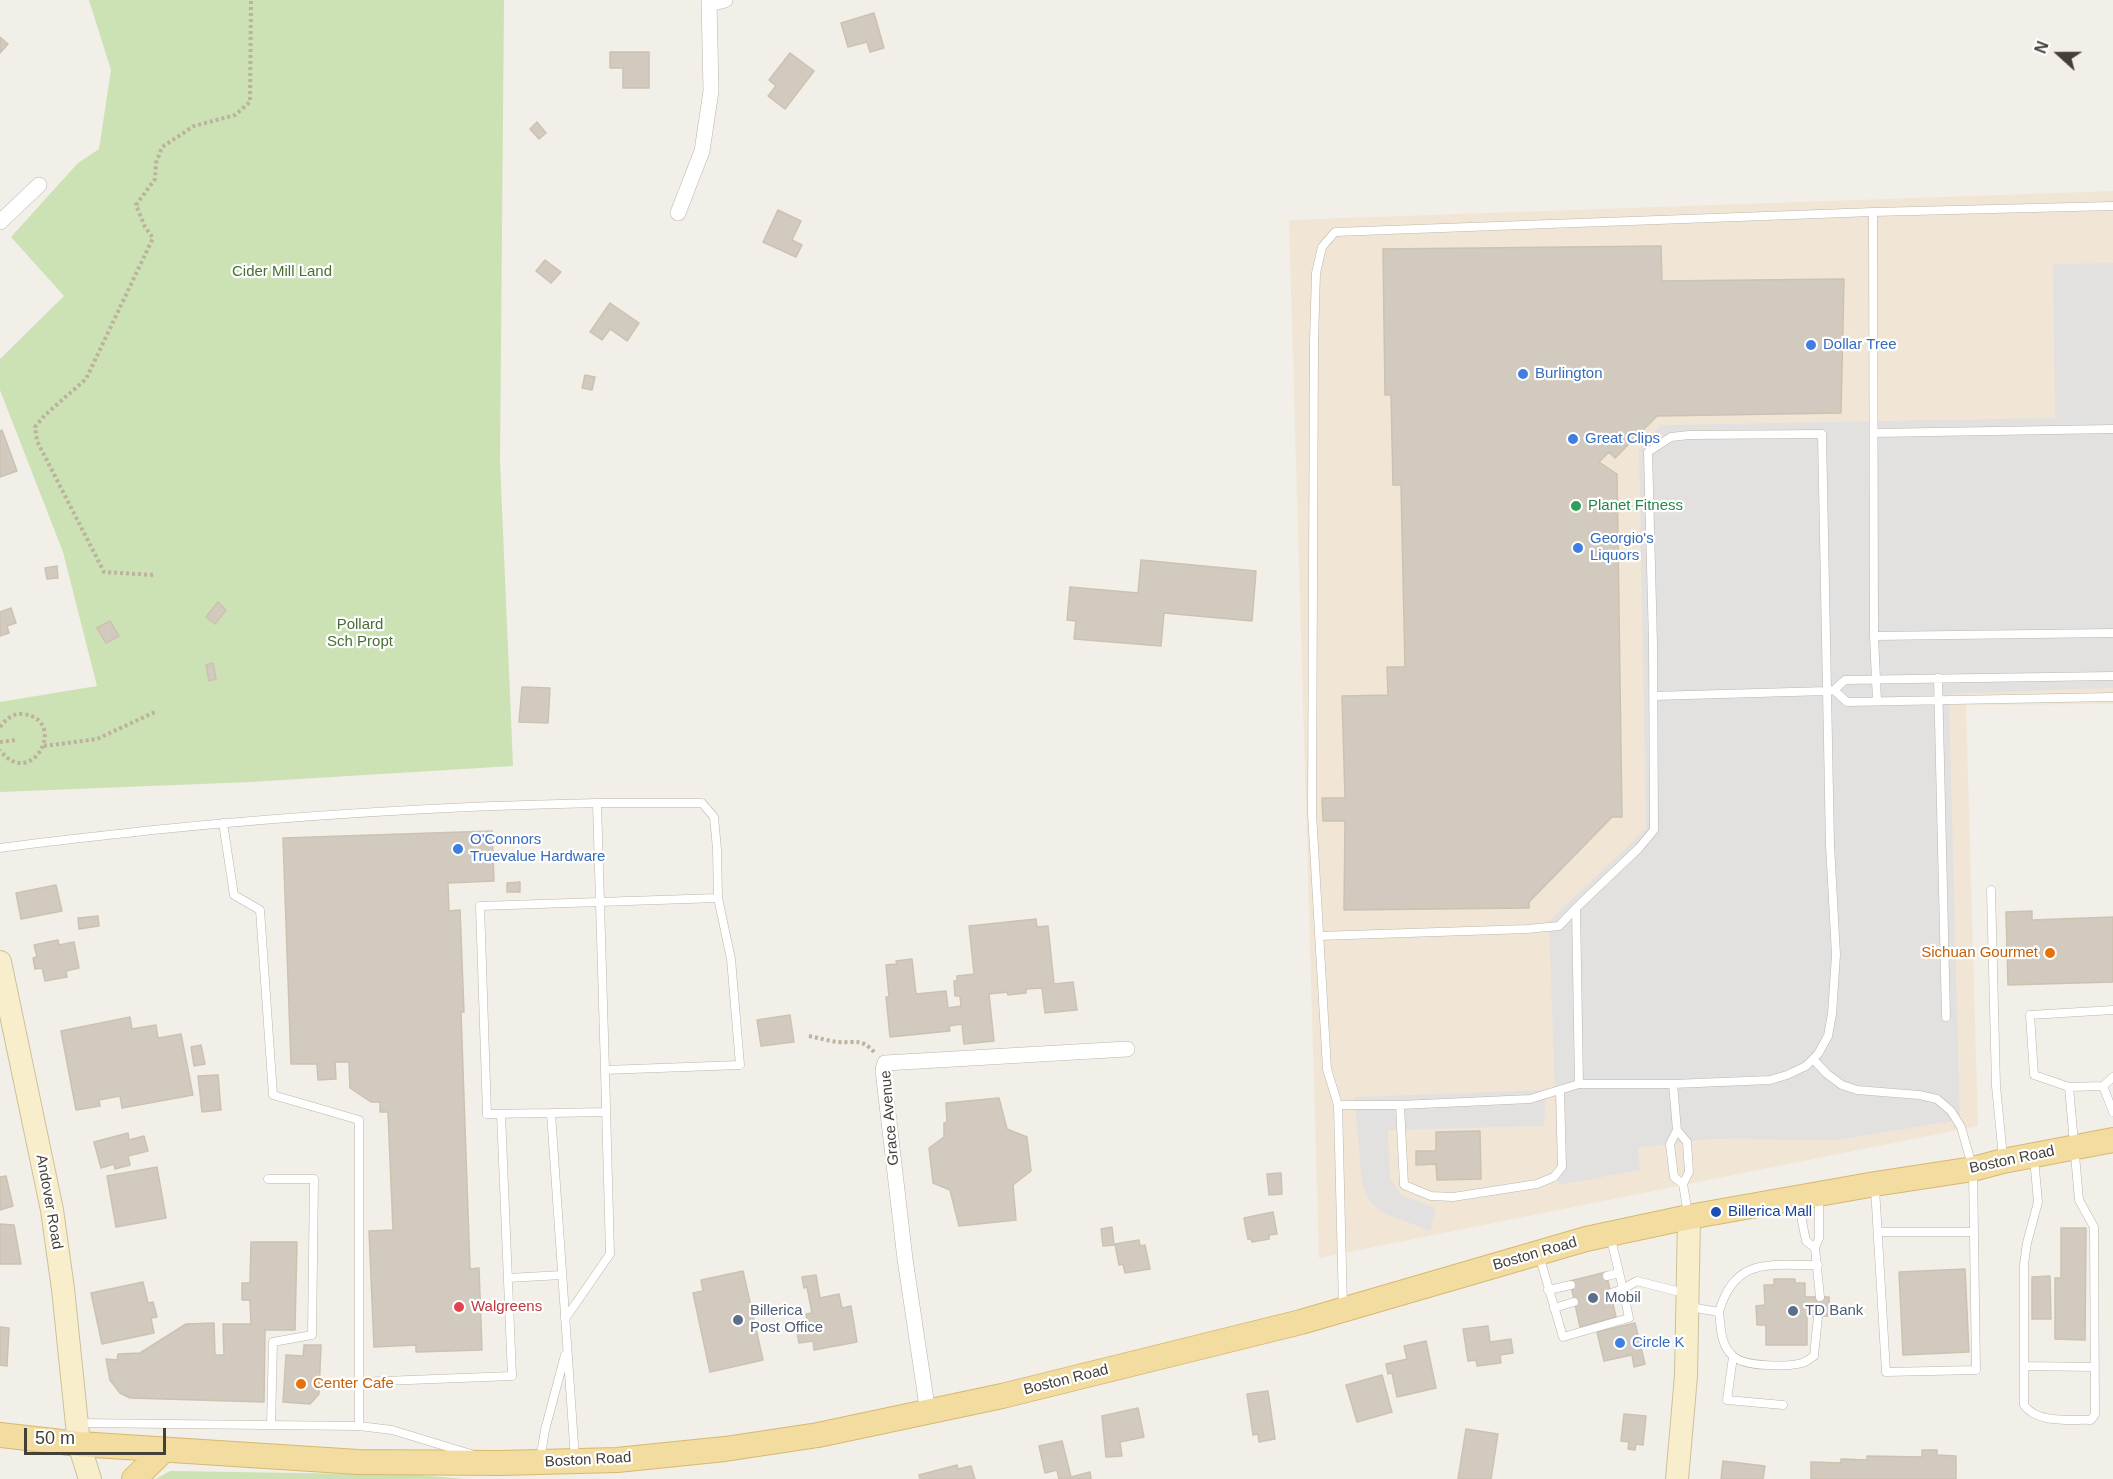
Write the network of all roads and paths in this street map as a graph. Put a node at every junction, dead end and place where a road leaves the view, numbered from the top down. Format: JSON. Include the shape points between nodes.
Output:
{"nodes":[{"id":1,"x":251,"y":0,"type":"edge"},
{"id":2,"x":725,"y":0,"type":"edge"},
{"id":3,"x":709,"y":2,"type":"edge"},
{"id":4,"x":39,"y":185,"type":"dead end"},
{"id":5,"x":2113,"y":206,"type":"edge"},
{"id":6,"x":1873,"y":212,"type":"junction"},
{"id":7,"x":678,"y":213,"type":"dead end"},
{"id":8,"x":0,"y":222,"type":"edge"},
{"id":9,"x":2113,"y":429,"type":"edge"},
{"id":10,"x":1874,"y":433,"type":"junction"},
{"id":11,"x":153,"y":575,"type":"dead end"},
{"id":12,"x":2113,"y":633,"type":"edge"},
{"id":13,"x":1874,"y":636,"type":"junction"},
{"id":14,"x":2113,"y":676,"type":"edge"},
{"id":15,"x":1938,"y":678,"type":"junction"},
{"id":16,"x":1876,"y":680,"type":"junction"},
{"id":17,"x":1830,"y":691,"type":"junction"},
{"id":18,"x":1653,"y":696,"type":"junction"},
{"id":19,"x":2113,"y":697,"type":"edge"},
{"id":20,"x":1939,"y":700,"type":"junction"},
{"id":21,"x":1877,"y":701,"type":"junction"},
{"id":22,"x":157,"y":711,"type":"dead end"},
{"id":23,"x":0,"y":727,"type":"edge"},
{"id":24,"x":15,"y":740,"type":"dead end"},
{"id":25,"x":0,"y":742,"type":"edge"},
{"id":26,"x":44,"y":746,"type":"junction"},
{"id":27,"x":0,"y":750,"type":"edge"},
{"id":28,"x":597,"y":803,"type":"junction"},
{"id":29,"x":223,"y":823,"type":"junction"},
{"id":30,"x":0,"y":848,"type":"edge"},
{"id":31,"x":1991,"y":890,"type":"dead end"},
{"id":32,"x":718,"y":898,"type":"junction"},
{"id":33,"x":601,"y":902,"type":"junction"},
{"id":34,"x":1576,"y":908,"type":"junction"},
{"id":35,"x":1319,"y":936,"type":"junction"},
{"id":36,"x":0,"y":962,"type":"edge"},
{"id":37,"x":2113,"y":1010,"type":"edge"},
{"id":38,"x":1947,"y":1017,"type":"dead end"},
{"id":39,"x":809,"y":1036,"type":"dead end"},
{"id":40,"x":1127,"y":1049,"type":"dead end"},
{"id":41,"x":1813,"y":1059,"type":"junction"},
{"id":42,"x":885,"y":1063,"type":"junction"},
{"id":43,"x":605,"y":1070,"type":"junction"},
{"id":44,"x":2113,"y":1077,"type":"edge"},
{"id":45,"x":1579,"y":1084,"type":"junction"},
{"id":46,"x":1673,"y":1084,"type":"junction"},
{"id":47,"x":2103,"y":1086,"type":"junction"},
{"id":48,"x":2069,"y":1087,"type":"junction"},
{"id":49,"x":1560,"y":1091,"type":"junction"},
{"id":50,"x":1338,"y":1105,"type":"junction"},
{"id":51,"x":1400,"y":1105,"type":"junction"},
{"id":52,"x":606,"y":1112,"type":"junction"},
{"id":53,"x":2113,"y":1112,"type":"edge"},
{"id":54,"x":551,"y":1113,"type":"junction"},
{"id":55,"x":501,"y":1114,"type":"junction"},
{"id":56,"x":1677,"y":1130,"type":"junction"},
{"id":57,"x":2113,"y":1140,"type":"edge"},
{"id":58,"x":2073,"y":1147,"type":"junction"},
{"id":59,"x":2034,"y":1156,"type":"junction"},
{"id":60,"x":2003,"y":1161,"type":"junction"},
{"id":61,"x":1973,"y":1169,"type":"junction"},
{"id":62,"x":268,"y":1179,"type":"dead end"},
{"id":63,"x":1683,"y":1184,"type":"junction"},
{"id":64,"x":1875,"y":1184,"type":"junction"},
{"id":65,"x":1808,"y":1196,"type":"junction"},
{"id":66,"x":1689,"y":1217,"type":"junction"},
{"id":67,"x":1878,"y":1232,"type":"junction"},
{"id":68,"x":1974,"y":1232,"type":"junction"},
{"id":69,"x":1609,"y":1234,"type":"junction"},
{"id":70,"x":1815,"y":1248,"type":"junction"},
{"id":71,"x":1538,"y":1253,"type":"junction"},
{"id":72,"x":1818,"y":1265,"type":"junction"},
{"id":73,"x":1619,"y":1273,"type":"junction"},
{"id":74,"x":562,"y":1275,"type":"junction"},
{"id":75,"x":1607,"y":1276,"type":"dead end"},
{"id":76,"x":508,"y":1278,"type":"junction"},
{"id":77,"x":1571,"y":1285,"type":"dead end"},
{"id":78,"x":1623,"y":1289,"type":"junction"},
{"id":79,"x":1548,"y":1290,"type":"junction"},
{"id":80,"x":1611,"y":1293,"type":"dead end"},
{"id":81,"x":1820,"y":1297,"type":"dead end"},
{"id":82,"x":1688,"y":1300,"type":"junction"},
{"id":83,"x":1574,"y":1302,"type":"dead end"},
{"id":84,"x":1554,"y":1308,"type":"junction"},
{"id":85,"x":1343,"y":1310,"type":"junction"},
{"id":86,"x":1719,"y":1312,"type":"junction"},
{"id":87,"x":1818,"y":1316,"type":"dead end"},
{"id":88,"x":565,"y":1319,"type":"junction"},
{"id":89,"x":567,"y":1348,"type":"junction"},
{"id":90,"x":1733,"y":1357,"type":"junction"},
{"id":91,"x":2024,"y":1366,"type":"junction"},
{"id":92,"x":2094,"y":1367,"type":"junction"},
{"id":93,"x":358,"y":1382,"type":"junction"},
{"id":94,"x":1783,"y":1405,"type":"dead end"},
{"id":95,"x":928,"y":1413,"type":"junction"},
{"id":96,"x":271,"y":1425,"type":"junction"},
{"id":97,"x":359,"y":1426,"type":"junction"},
{"id":98,"x":78,"y":1434,"type":"junction"},
{"id":99,"x":0,"y":1435,"type":"edge"},
{"id":100,"x":164,"y":1450,"type":"junction"},
{"id":101,"x":540,"y":1462,"type":"junction"},
{"id":102,"x":501,"y":1463,"type":"junction"},
{"id":103,"x":576,"y":1470,"type":"edge"},
{"id":104,"x":90,"y":1479,"type":"edge"},
{"id":105,"x":134,"y":1479,"type":"edge"},
{"id":106,"x":1677,"y":1479,"type":"edge"}],
"edges":[{"from":1,"to":11,"type":"path","via":[[250,102],[235,115],[194,126],[162,147],[155,179],[136,205],[153,238],[86,379],[35,427],[37,441],[104,572]]},
{"from":2,"to":3,"type":"street"},
{"from":3,"to":7,"type":"street","via":[[711,91],[704,141]]},
{"from":4,"to":8,"type":"street"},
{"from":5,"to":6,"type":"lane"},
{"from":6,"to":10,"type":"lane"},
{"from":6,"to":35,"type":"lane","via":[[1335,232],[1322,247],[1316,273],[1314,376],[1312,813]]},
{"from":9,"to":10,"type":"lane"},
{"from":10,"to":13,"type":"lane"},
{"from":12,"to":13,"type":"lane"},
{"from":13,"to":16,"type":"lane"},
{"from":14,"to":15,"type":"lane"},
{"from":15,"to":16,"type":"lane"},
{"from":15,"to":20,"type":"lane"},
{"from":16,"to":17,"type":"lane","via":[[1845,680]]},
{"from":16,"to":21,"type":"lane"},
{"from":17,"to":18,"type":"lane"},
{"from":17,"to":18,"type":"lane","via":[[1822,434],[1689,435],[1671,437],[1648,452]]},
{"from":17,"to":21,"type":"lane","via":[[1847,702]]},
{"from":17,"to":41,"type":"lane","via":[[1836,955],[1828,1036]]},
{"from":18,"to":34,"type":"lane","via":[[1654,830]]},
{"from":19,"to":20,"type":"lane"},
{"from":20,"to":21,"type":"lane"},
{"from":20,"to":38,"type":"lane"},
{"from":22,"to":26,"type":"path","via":[[97,739]]},
{"from":23,"to":26,"type":"path","via":[[11,716],[34,717],[44,730]]},
{"from":24,"to":25,"type":"path"},
{"from":26,"to":27,"type":"path","via":[[35,758],[20,762]]},
{"from":28,"to":29,"type":"lane","via":[[488,805]]},
{"from":28,"to":32,"type":"lane","via":[[702,803],[714,817]]},
{"from":28,"to":33,"type":"lane"},
{"from":29,"to":30,"type":"lane"},
{"from":29,"to":93,"type":"lane","via":[[234,895],[260,910],[273,1095],[359,1120]]},
{"from":31,"to":60,"type":"lane","via":[[1996,1086]]},
{"from":32,"to":33,"type":"lane"},
{"from":32,"to":43,"type":"lane","via":[[731,959],[740,1065]]},
{"from":33,"to":43,"type":"lane"},
{"from":33,"to":55,"type":"lane","via":[[480,906],[487,1114]]},
{"from":34,"to":35,"type":"lane","via":[[1558,926]]},
{"from":34,"to":45,"type":"lane"},
{"from":35,"to":50,"type":"lane","via":[[1327,1069]]},
{"from":36,"to":98,"type":"main road","name":"Andover Road","via":[[52,1210]]},
{"from":37,"to":48,"type":"lane","via":[[2030,1015],[2034,1075]]},
{"from":39,"to":42,"type":"path","via":[[867,1044]]},
{"from":40,"to":42,"type":"street","name":"Grace Avenue"},
{"from":41,"to":46,"type":"lane","via":[[1787,1076],[1770,1080]]},
{"from":41,"to":61,"type":"lane","via":[[1842,1085],[1857,1090],[1937,1100],[1951,1111],[1961,1127]]},
{"from":42,"to":95,"type":"street","name":"Grace Avenue","via":[[905,1259]]},
{"from":43,"to":52,"type":"lane"},
{"from":44,"to":47,"type":"lane"},
{"from":45,"to":46,"type":"lane"},
{"from":45,"to":49,"type":"lane"},
{"from":46,"to":56,"type":"lane"},
{"from":47,"to":48,"type":"lane"},
{"from":47,"to":53,"type":"lane"},
{"from":48,"to":58,"type":"lane"},
{"from":49,"to":51,"type":"lane","via":[[1530,1100]]},
{"from":49,"to":51,"type":"lane","via":[[1562,1167],[1554,1177],[1537,1184],[1453,1197],[1431,1196],[1404,1185]]},
{"from":50,"to":51,"type":"lane"},
{"from":50,"to":85,"type":"lane"},
{"from":52,"to":54,"type":"lane"},
{"from":52,"to":88,"type":"lane","via":[[610,1254]]},
{"from":54,"to":55,"type":"lane"},
{"from":54,"to":74,"type":"lane"},
{"from":55,"to":76,"type":"lane"},
{"from":56,"to":63,"type":"lane","via":[[1687,1142],[1689,1172]]},
{"from":56,"to":63,"type":"lane","via":[[1670,1144],[1674,1177]]},
{"from":57,"to":58,"type":"main road","name":"Boston Road"},
{"from":58,"to":59,"type":"main road","name":"Boston Road"},
{"from":58,"to":92,"type":"lane","via":[[2079,1200],[2094,1227],[2095,1237]]},
{"from":59,"to":60,"type":"main road","name":"Boston Road"},
{"from":59,"to":91,"type":"lane","via":[[2038,1202],[2024,1264]]},
{"from":60,"to":61,"type":"main road","name":"Boston Road"},
{"from":61,"to":64,"type":"main road","name":"Boston Road"},
{"from":61,"to":68,"type":"lane"},
{"from":62,"to":96,"type":"lane","via":[[314,1179],[312,1335],[273,1342]]},
{"from":63,"to":66,"type":"lane"},
{"from":64,"to":65,"type":"main road","name":"Boston Road"},
{"from":64,"to":67,"type":"lane"},
{"from":65,"to":66,"type":"main road","name":"Boston Road"},
{"from":65,"to":70,"type":"lane","via":[[1820,1238]]},
{"from":65,"to":70,"type":"lane","via":[[1806,1241]]},
{"from":66,"to":69,"type":"main road","name":"Boston Road"},
{"from":66,"to":82,"type":"main road"},
{"from":67,"to":68,"type":"lane"},
{"from":67,"to":68,"type":"lane","via":[[1886,1372],[1976,1370]]},
{"from":69,"to":71,"type":"main road","name":"Boston Road"},
{"from":69,"to":73,"type":"lane"},
{"from":70,"to":72,"type":"lane"},
{"from":71,"to":79,"type":"lane"},
{"from":71,"to":85,"type":"main road","name":"Boston Road"},
{"from":72,"to":81,"type":"lane"},
{"from":72,"to":86,"type":"lane","via":[[1764,1265],[1744,1274],[1728,1287]]},
{"from":73,"to":75,"type":"lane"},
{"from":73,"to":78,"type":"lane"},
{"from":74,"to":76,"type":"lane"},
{"from":74,"to":88,"type":"lane"},
{"from":76,"to":93,"type":"lane","via":[[512,1376]]},
{"from":77,"to":79,"type":"lane"},
{"from":78,"to":80,"type":"lane"},
{"from":78,"to":82,"type":"lane","via":[[1637,1281]]},
{"from":78,"to":84,"type":"lane","via":[[1629,1318],[1563,1337]]},
{"from":79,"to":84,"type":"lane"},
{"from":82,"to":86,"type":"lane"},
{"from":82,"to":106,"type":"main road"},
{"from":83,"to":84,"type":"lane"},
{"from":85,"to":95,"type":"main road","name":"Boston Road"},
{"from":86,"to":90,"type":"lane","via":[[1722,1339]]},
{"from":87,"to":90,"type":"lane","via":[[1814,1356],[1804,1363],[1768,1365]]},
{"from":88,"to":89,"type":"lane"},
{"from":89,"to":101,"type":"lane"},
{"from":89,"to":103,"type":"lane"},
{"from":90,"to":94,"type":"lane","via":[[1727,1400]]},
{"from":91,"to":92,"type":"lane"},
{"from":91,"to":92,"type":"lane","via":[[2023,1401],[2028,1410],[2047,1418],[2091,1420],[2095,1414]]},
{"from":93,"to":97,"type":"lane"},
{"from":95,"to":103,"type":"main road","name":"Boston Road","via":[[818,1436],[617,1460]]},
{"from":96,"to":97,"type":"lane"},
{"from":96,"to":98,"type":"lane"},
{"from":97,"to":102,"type":"lane","via":[[392,1430]]},
{"from":98,"to":99,"type":"main road","name":"Boston Road"},
{"from":98,"to":100,"type":"main road","name":"Boston Road"},
{"from":98,"to":104,"type":"main road","name":"Andover Road"},
{"from":100,"to":102,"type":"main road","name":"Boston Road","via":[[348,1461]]},
{"from":100,"to":105,"type":"main road"},
{"from":101,"to":102,"type":"main road","name":"Boston Road"},
{"from":101,"to":103,"type":"main road","name":"Boston Road"}]}
